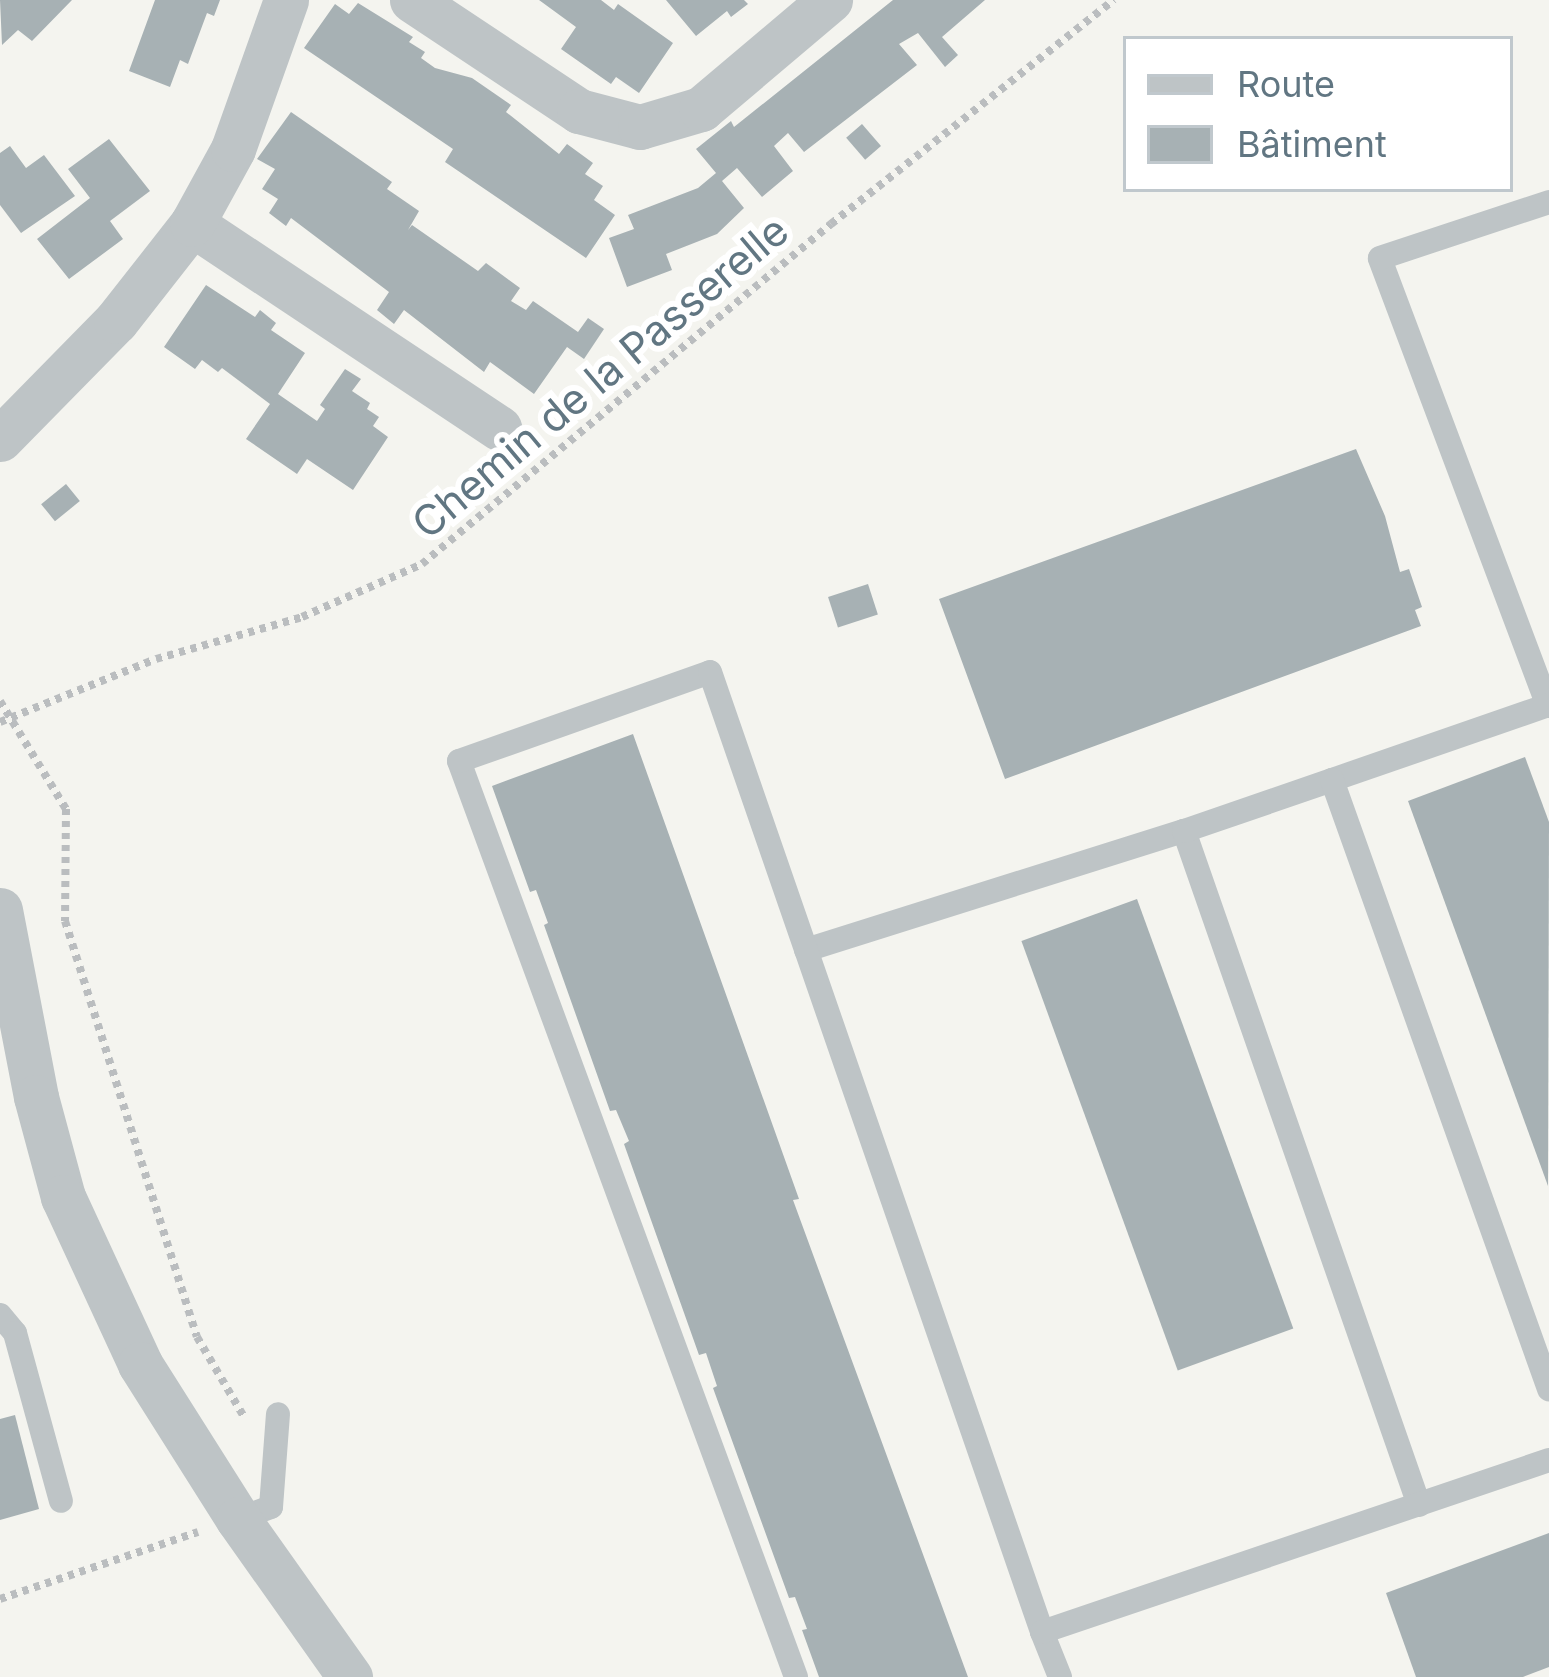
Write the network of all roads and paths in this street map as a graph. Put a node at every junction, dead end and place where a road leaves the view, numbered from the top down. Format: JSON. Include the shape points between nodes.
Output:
{"nodes":[{"id":1,"x":286,"y":0,"type":"edge"},
{"id":2,"x":412,"y":0,"type":"edge"},
{"id":3,"x":830,"y":0,"type":"edge"},
{"id":4,"x":1114,"y":0,"type":"edge"},
{"id":5,"x":1549,"y":202,"type":"edge"},
{"id":6,"x":192,"y":224,"type":"junction"},
{"id":7,"x":499,"y":428,"type":"dead end"},
{"id":8,"x":0,"y":439,"type":"edge"},
{"id":9,"x":0,"y":700,"type":"edge"},
{"id":10,"x":1548,"y":706,"type":"edge"},
{"id":11,"x":4,"y":721,"type":"edge"},
{"id":12,"x":1332,"y":780,"type":"junction"},
{"id":13,"x":1184,"y":831,"type":"junction"},
{"id":14,"x":0,"y":910,"type":"edge"},
{"id":15,"x":806,"y":950,"type":"junction"},
{"id":16,"x":18,"y":1102,"type":"edge"},
{"id":17,"x":0,"y":1315,"type":"edge"},
{"id":18,"x":1549,"y":1389,"type":"edge"},
{"id":19,"x":278,"y":1414,"type":"dead end"},
{"id":20,"x":247,"y":1422,"type":"dead end"},
{"id":21,"x":1549,"y":1460,"type":"edge"},
{"id":22,"x":61,"y":1501,"type":"dead end"},
{"id":23,"x":1419,"y":1505,"type":"junction"},
{"id":24,"x":238,"y":1519,"type":"junction"},
{"id":25,"x":0,"y":1599,"type":"edge"},
{"id":26,"x":1042,"y":1632,"type":"junction"},
{"id":27,"x":350,"y":1677,"type":"edge"},
{"id":28,"x":796,"y":1677,"type":"edge"},
{"id":29,"x":1060,"y":1677,"type":"edge"}],
"edges":[{"from":1,"to":6,"type":"street","via":[[233,149]]},
{"from":2,"to":3,"type":"street","via":[[579,111],[640,127],[701,109]]},
{"from":4,"to":11,"type":"path","name":"Chemin de la Passerelle","via":[[422,564],[302,617],[156,659]]},
{"from":5,"to":10,"type":"lane","via":[[1380,257]]},
{"from":6,"to":7,"type":"street"},
{"from":6,"to":8,"type":"street","via":[[116,321]]},
{"from":9,"to":11,"type":"path"},
{"from":10,"to":12,"type":"lane"},
{"from":11,"to":20,"type":"path","via":[[66,809],[65,921],[197,1337]]},
{"from":12,"to":13,"type":"lane"},
{"from":12,"to":18,"type":"lane"},
{"from":13,"to":15,"type":"lane"},
{"from":13,"to":23,"type":"lane"},
{"from":14,"to":16,"type":"street"},
{"from":15,"to":26,"type":"lane"},
{"from":15,"to":28,"type":"lane","via":[[710,672],[459,761]]},
{"from":16,"to":24,"type":"street","via":[[140,1364]]},
{"from":17,"to":22,"type":"lane","via":[[15,1334]]},
{"from":19,"to":24,"type":"lane","via":[[271,1507]]},
{"from":21,"to":23,"type":"lane"},
{"from":23,"to":26,"type":"lane"},
{"from":24,"to":25,"type":"path"},
{"from":24,"to":27,"type":"street"},
{"from":26,"to":29,"type":"lane"}]}
